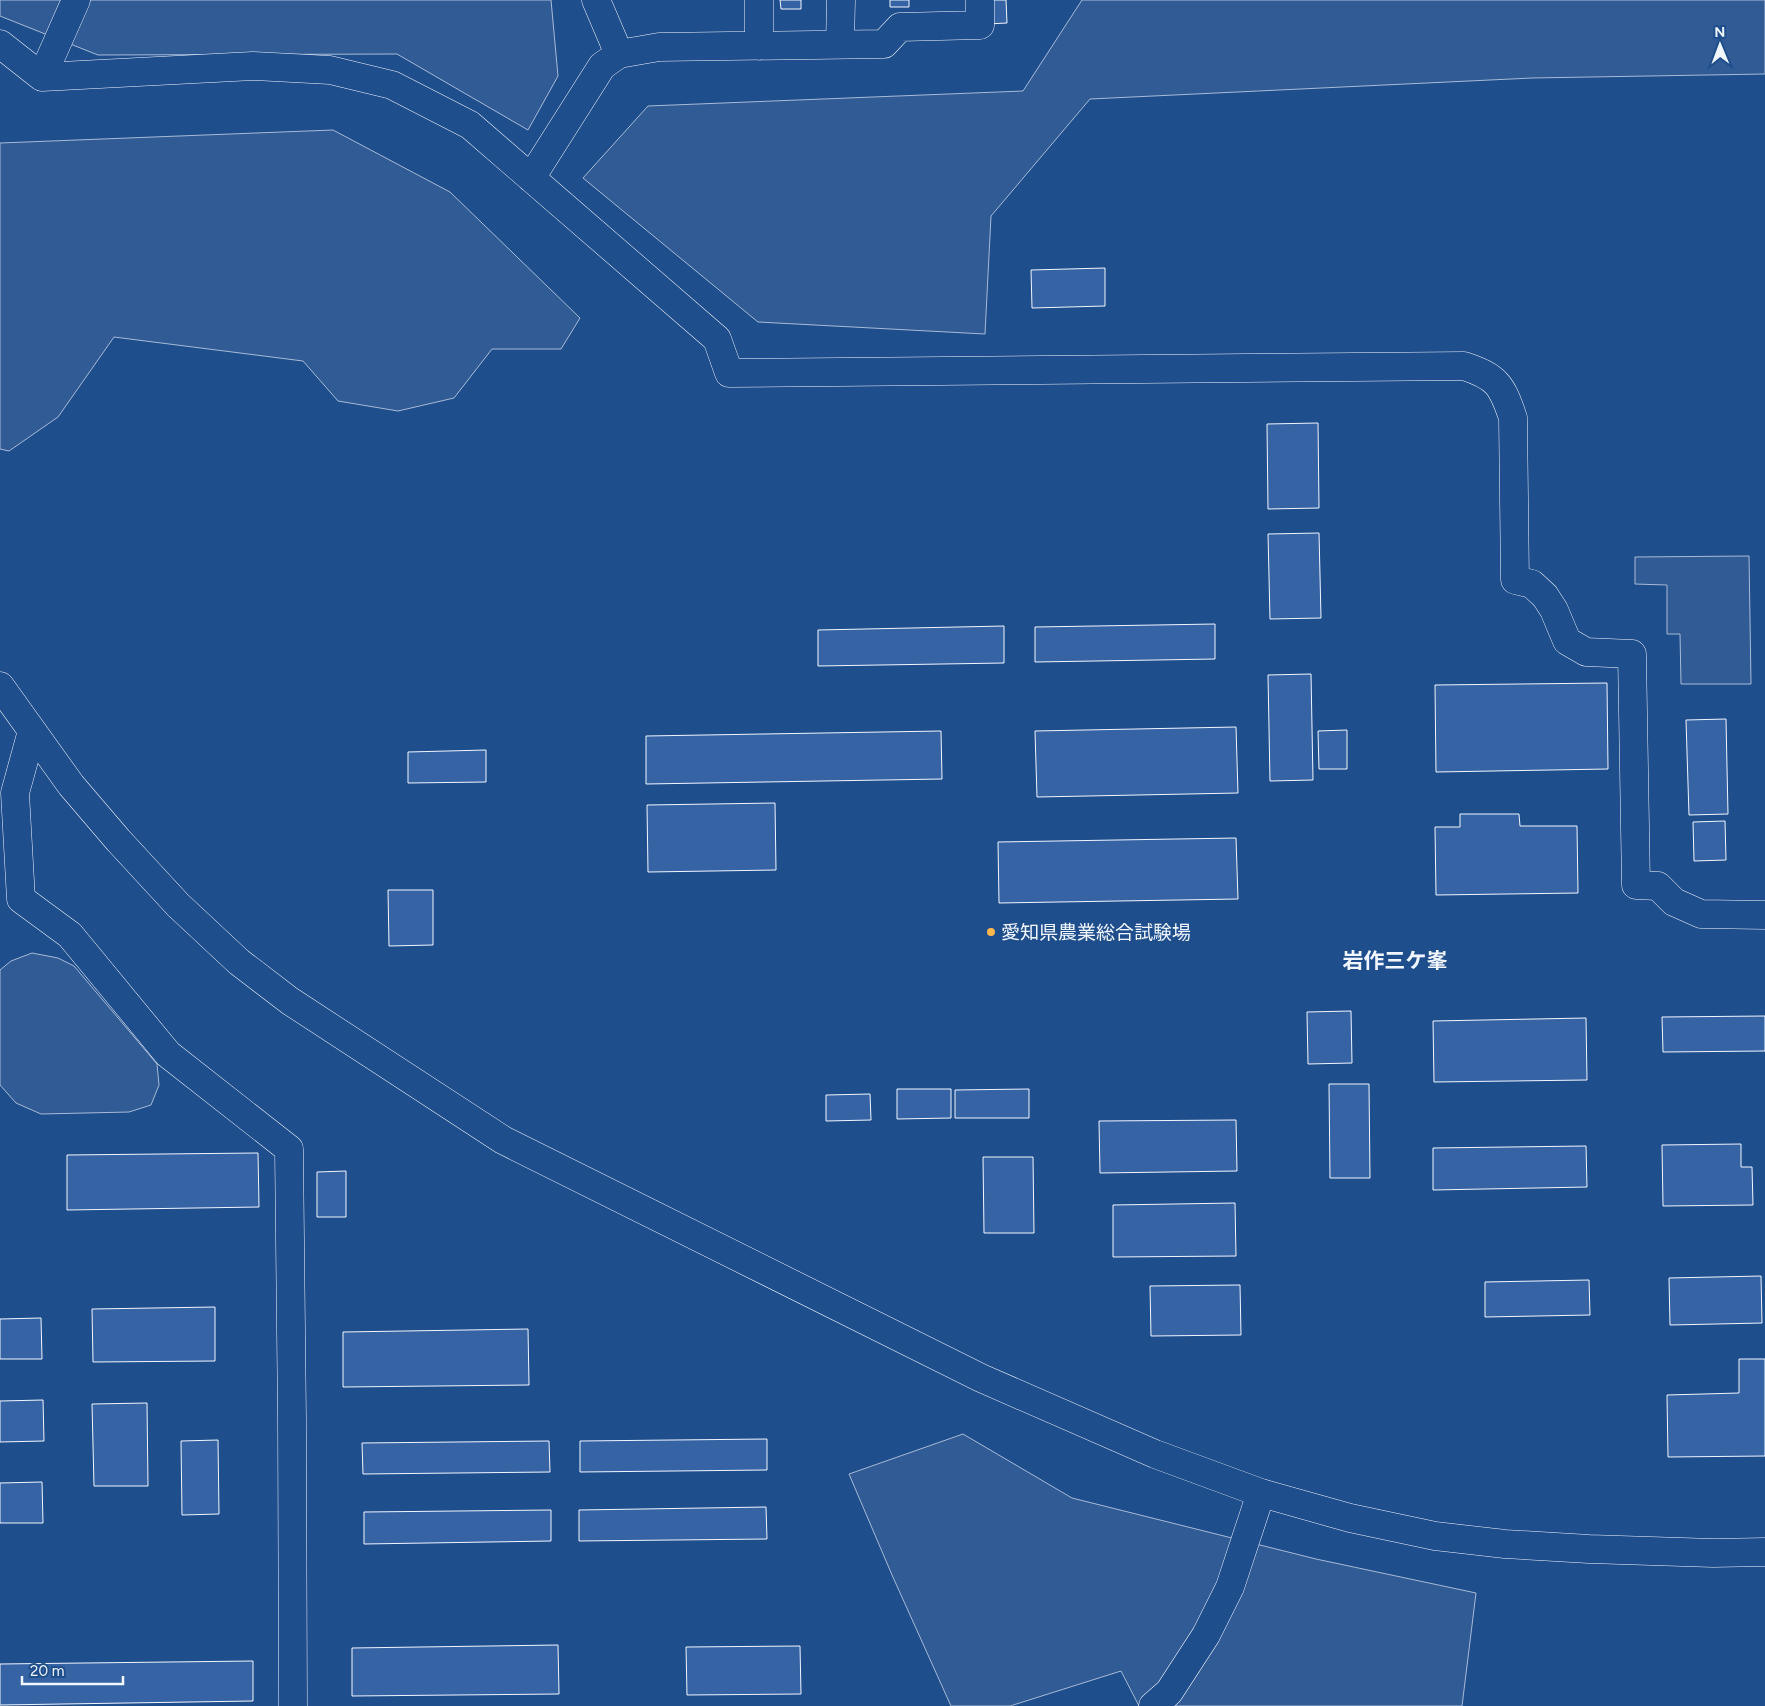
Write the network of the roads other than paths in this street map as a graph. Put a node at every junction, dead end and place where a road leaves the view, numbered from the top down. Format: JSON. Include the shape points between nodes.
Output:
{"nodes":[{"id":1,"x":76,"y":0,"type":"edge"},
{"id":2,"x":596,"y":0,"type":"edge"},
{"id":3,"x":759,"y":0,"type":"edge"},
{"id":4,"x":840,"y":0,"type":"edge"},
{"id":5,"x":980,"y":2,"type":"dead end"},
{"id":6,"x":0,"y":44,"type":"edge"},
{"id":7,"x":840,"y":44,"type":"junction"},
{"id":8,"x":760,"y":46,"type":"junction"},
{"id":9,"x":619,"y":54,"type":"junction"},
{"id":10,"x":42,"y":77,"type":"junction"},
{"id":11,"x":531,"y":178,"type":"junction"},
{"id":12,"x":0,"y":686,"type":"edge"},
{"id":13,"x":32,"y":731,"type":"junction"},
{"id":14,"x":11,"y":900,"type":"edge"},
{"id":15,"x":1765,"y":915,"type":"edge"},
{"id":16,"x":1261,"y":1493,"type":"junction"},
{"id":17,"x":1765,"y":1552,"type":"edge"},
{"id":18,"x":293,"y":1706,"type":"edge"},
{"id":19,"x":1153,"y":1706,"type":"edge"}],
"edges":[{"from":1,"to":10,"type":"street"},
{"from":2,"to":9,"type":"street"},
{"from":3,"to":8,"type":"street"},
{"from":4,"to":7,"type":"street"},
{"from":5,"to":7,"type":"street","via":[[980,25],[900,27],[884,44]]},
{"from":6,"to":10,"type":"street"},
{"from":7,"to":8,"type":"street"},
{"from":8,"to":9,"type":"street","via":[[660,47]]},
{"from":9,"to":11,"type":"street","via":[[602,66]]},
{"from":10,"to":11,"type":"street","via":[[253,66],[330,70],[392,85],[470,125]]},
{"from":11,"to":15,"type":"street","via":[[717,339],[729,373],[1464,366],[1495,380],[1513,418],[1515,580],[1532,584],[1545,596],[1566,641],[1586,652],[1632,654],[1636,885],[1658,886],[1674,902],[1701,914]]},
{"from":12,"to":13,"type":"street"},
{"from":13,"to":14,"type":"street","via":[[15,793]]},
{"from":13,"to":16,"type":"street","via":[[71,785],[118,840],[178,905],[239,962],[290,1001],[504,1140],[982,1378],[1155,1454]]},
{"from":14,"to":18,"type":"street","via":[[70,935],[168,1054],[289,1149]]},
{"from":16,"to":17,"type":"street","via":[[1350,1518],[1435,1536],[1589,1550]]},
{"from":16,"to":19,"type":"street","via":[[1230,1587],[1210,1627],[1169,1692]]}]}
